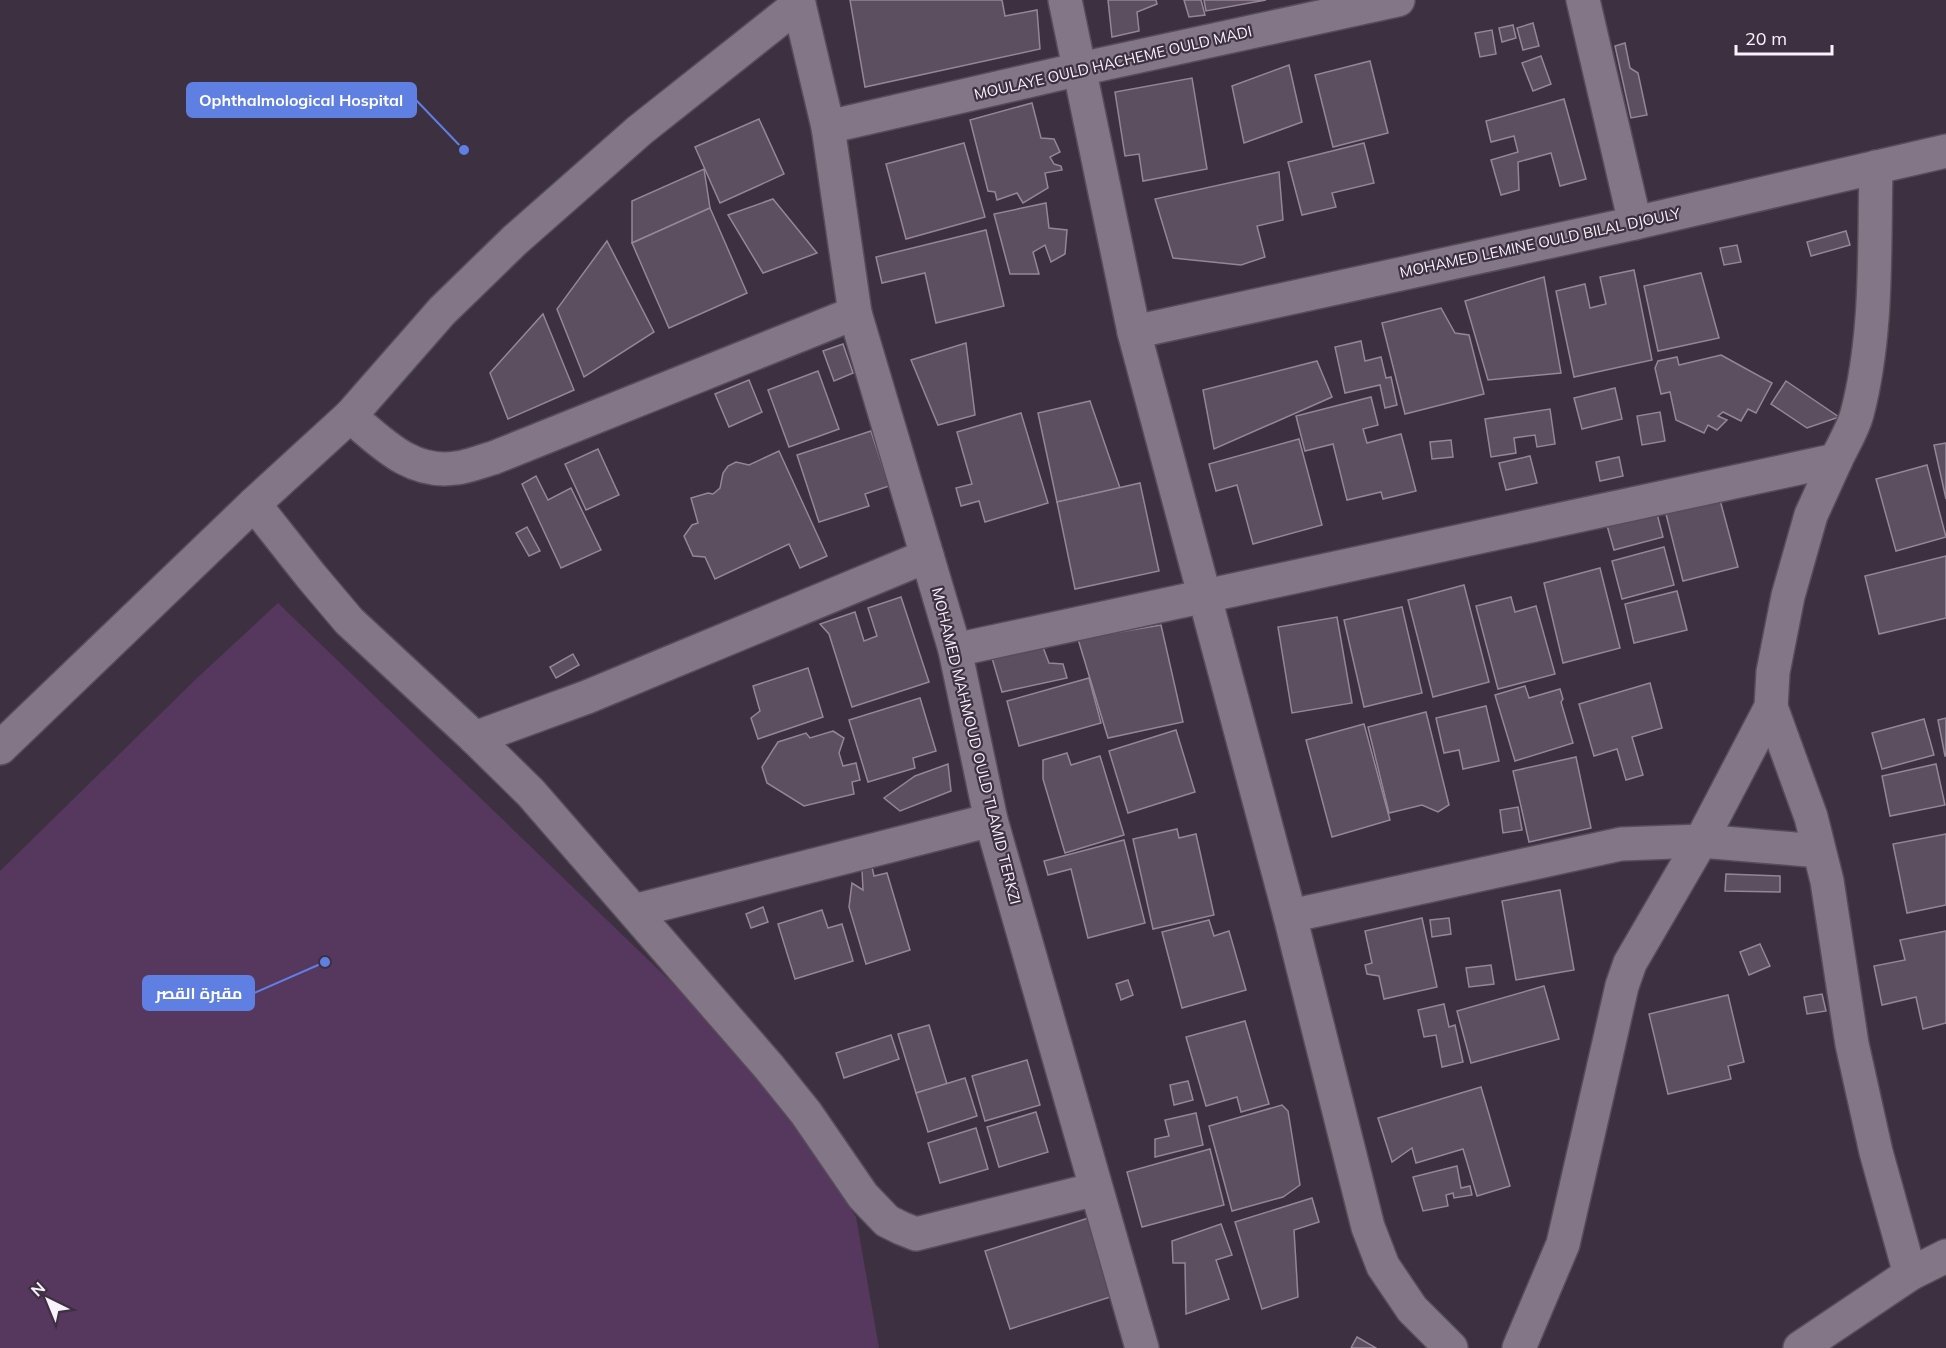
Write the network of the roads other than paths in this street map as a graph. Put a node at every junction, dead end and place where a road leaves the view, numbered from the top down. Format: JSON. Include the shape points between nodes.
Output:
{"nodes":[{"id":1,"x":1065,"y":0,"type":"edge"},
{"id":2,"x":1398,"y":0,"type":"edge"},
{"id":3,"x":1583,"y":0,"type":"edge"},
{"id":4,"x":798,"y":2,"type":"edge"},
{"id":5,"x":1080,"y":69,"type":"junction"},
{"id":6,"x":828,"y":127,"type":"junction"},
{"id":7,"x":1946,"y":151,"type":"edge"},
{"id":8,"x":1876,"y":167,"type":"junction"},
{"id":9,"x":1635,"y":223,"type":"junction"},
{"id":10,"x":855,"y":312,"type":"junction"},
{"id":11,"x":1134,"y":332,"type":"junction"},
{"id":12,"x":350,"y":416,"type":"junction"},
{"id":13,"x":1836,"y":460,"type":"junction"},
{"id":14,"x":254,"y":504,"type":"junction"},
{"id":15,"x":927,"y":556,"type":"junction"},
{"id":16,"x":1205,"y":597,"type":"junction"},
{"id":17,"x":955,"y":650,"type":"junction"},
{"id":18,"x":1771,"y":707,"type":"junction"},
{"id":19,"x":475,"y":738,"type":"junction"},
{"id":20,"x":0,"y":748,"type":"edge"},
{"id":21,"x":991,"y":820,"type":"junction"},
{"id":22,"x":1701,"y":841,"type":"junction"},
{"id":23,"x":1819,"y":851,"type":"junction"},
{"id":24,"x":634,"y":911,"type":"junction"},
{"id":25,"x":1290,"y":916,"type":"junction"},
{"id":26,"x":1096,"y":1189,"type":"junction"},
{"id":27,"x":1946,"y":1256,"type":"edge"},
{"id":28,"x":1910,"y":1274,"type":"junction"},
{"id":29,"x":1142,"y":1348,"type":"edge"},
{"id":30,"x":1451,"y":1348,"type":"edge"},
{"id":31,"x":1520,"y":1348,"type":"edge"},
{"id":32,"x":1800,"y":1348,"type":"edge"}],
"edges":[{"from":1,"to":5,"type":"street"},
{"from":2,"to":5,"type":"street","name":"MOULAYE OULD HACHEME OULD MADI"},
{"from":3,"to":9,"type":"street"},
{"from":4,"to":6,"type":"street","name":"MOHAMED MAHMOUD OULD TLAMID TERKZI"},
{"from":4,"to":12,"type":"street","via":[[640,130],[515,240],[442,311]]},
{"from":5,"to":6,"type":"street","name":"MOULAYE OULD HACHEME OULD MADI"},
{"from":5,"to":11,"type":"street"},
{"from":6,"to":10,"type":"street","name":"MOHAMED MAHMOUD OULD TLAMID TERKZI"},
{"from":7,"to":8,"type":"street","name":"MOHAMED LEMINE OULD BILAL DJOULY"},
{"from":8,"to":9,"type":"street","name":"MOHAMED LEMINE OULD BILAL DJOULY"},
{"from":8,"to":13,"type":"street","via":[[1872,317],[1865,373],[1856,416]]},
{"from":9,"to":11,"type":"street","name":"MOHAMED LEMINE OULD BILAL DJOULY"},
{"from":10,"to":12,"type":"street","via":[[493,458],[456,468],[427,468],[398,456]]},
{"from":10,"to":15,"type":"street","name":"MOHAMED MAHMOUD OULD TLAMID TERKZI"},
{"from":11,"to":16,"type":"street"},
{"from":12,"to":14,"type":"street"},
{"from":13,"to":16,"type":"street"},
{"from":13,"to":18,"type":"street","via":[[1811,515],[1788,596],[1773,672]]},
{"from":14,"to":19,"type":"street","via":[[349,621]]},
{"from":14,"to":20,"type":"street"},
{"from":15,"to":17,"type":"street","name":"MOHAMED MAHMOUD OULD TLAMID TERKZI"},
{"from":15,"to":19,"type":"street","via":[[587,697]]},
{"from":16,"to":17,"type":"street"},
{"from":16,"to":25,"type":"street"},
{"from":17,"to":21,"type":"street","name":"MOHAMED MAHMOUD OULD TLAMID TERKZI"},
{"from":18,"to":22,"type":"street"},
{"from":18,"to":23,"type":"street","via":[[1811,817]]},
{"from":19,"to":24,"type":"street","via":[[531,793]]},
{"from":21,"to":24,"type":"street"},
{"from":21,"to":26,"type":"street","name":"MOHAMED MAHMOUD OULD TLAMID TERKZI"},
{"from":22,"to":23,"type":"street"},
{"from":22,"to":25,"type":"street","via":[[1621,844]]},
{"from":22,"to":31,"type":"street","via":[[1630,963],[1563,1244]]},
{"from":23,"to":28,"type":"street","via":[[1852,1044],[1876,1152]]},
{"from":24,"to":26,"type":"street","via":[[776,1076],[863,1196],[887,1221],[916,1234]]},
{"from":25,"to":30,"type":"street","via":[[1368,1227],[1383,1266],[1412,1310]]},
{"from":26,"to":29,"type":"street","name":"MOHAMED MAHMOUD OULD TLAMID TERKZI"},
{"from":27,"to":28,"type":"street"},
{"from":28,"to":32,"type":"street"}]}
